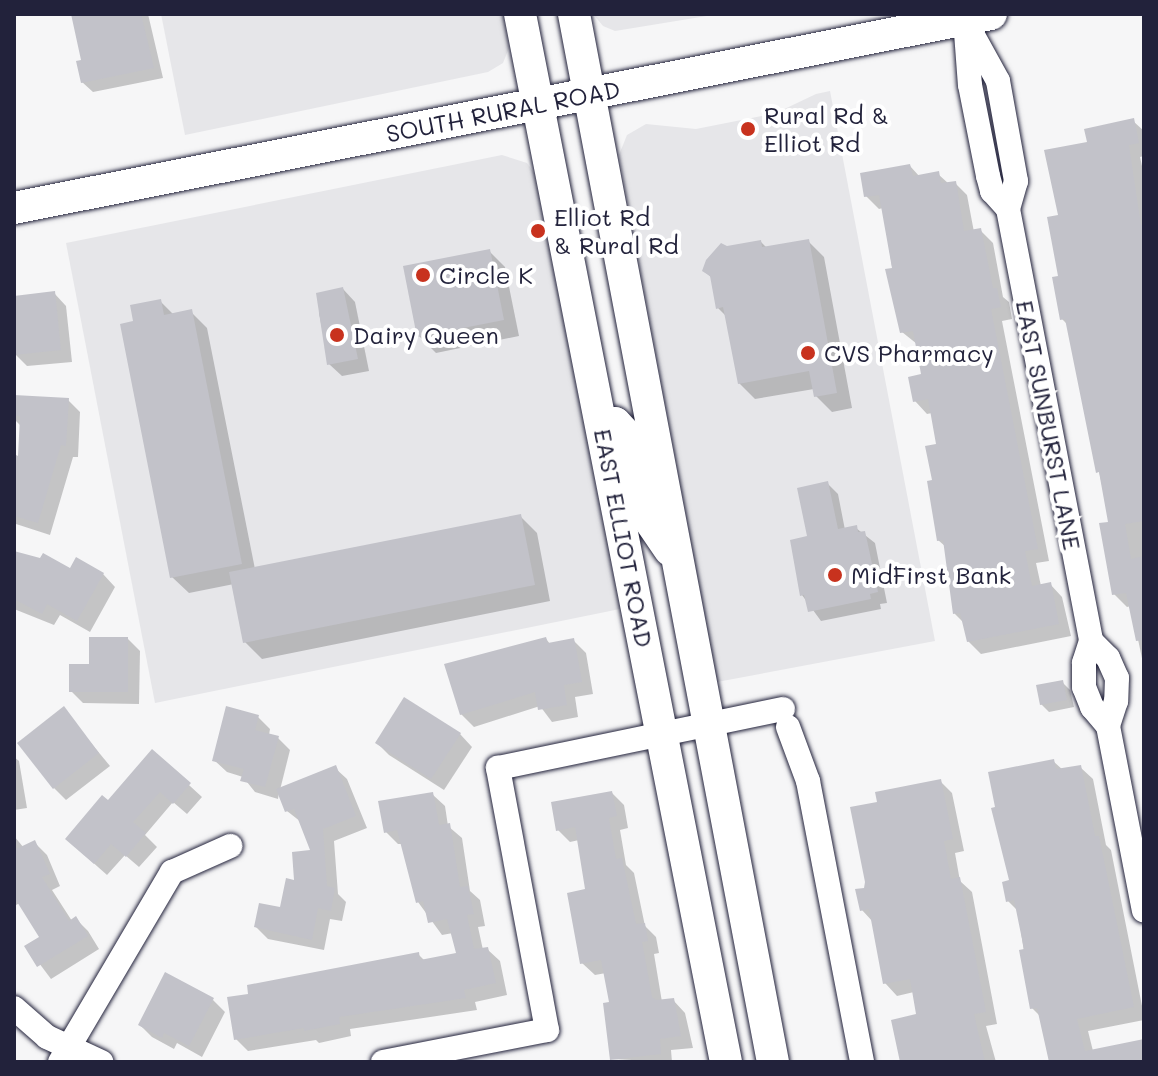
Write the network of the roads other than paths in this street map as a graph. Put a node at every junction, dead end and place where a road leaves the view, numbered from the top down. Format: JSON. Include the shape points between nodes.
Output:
{"nodes":[{"id":1,"x":520,"y":14,"type":"edge"},
{"id":2,"x":574,"y":14,"type":"edge"},
{"id":3,"x":978,"y":17,"type":"edge"},
{"id":4,"x":589,"y":94,"type":"junction"},
{"id":5,"x":537,"y":104,"type":"junction"},
{"id":6,"x":14,"y":208,"type":"edge"},
{"id":7,"x":602,"y":425,"type":"junction"},
{"id":8,"x":676,"y":559,"type":"junction"},
{"id":9,"x":708,"y":726,"type":"junction"},
{"id":10,"x":662,"y":735,"type":"junction"},
{"id":11,"x":230,"y":846,"type":"dead end"},
{"id":12,"x":1144,"y":911,"type":"edge"},
{"id":13,"x":14,"y":1008,"type":"edge"},
{"id":14,"x":64,"y":1055,"type":"edge"},
{"id":15,"x":101,"y":1062,"type":"edge"},
{"id":16,"x":383,"y":1062,"type":"edge"},
{"id":17,"x":726,"y":1062,"type":"edge"},
{"id":18,"x":773,"y":1062,"type":"edge"},
{"id":19,"x":862,"y":1062,"type":"edge"}],
"edges":[{"from":1,"to":5,"type":"main road","name":"EAST ELLIOT ROAD"},
{"from":2,"to":4,"type":"main road","name":"EAST ELLIOT ROAD"},
{"from":3,"to":4,"type":"main road","name":"SOUTH RURAL ROAD"},
{"from":3,"to":12,"type":"street","name":"EAST SUNBURST LANE","via":[[998,81],[1016,181],[1008,209],[1091,641],[1084,687],[1108,726]]},
{"from":4,"to":5,"type":"main road","name":"SOUTH RURAL ROAD"},
{"from":4,"to":8,"type":"main road","name":"EAST ELLIOT ROAD"},
{"from":5,"to":6,"type":"main road","name":"SOUTH RURAL ROAD"},
{"from":5,"to":7,"type":"main road","name":"EAST ELLIOT ROAD"},
{"from":7,"to":8,"type":"main road","via":[[615,423],[626,435],[646,515]]},
{"from":7,"to":10,"type":"main road","name":"EAST ELLIOT ROAD"},
{"from":8,"to":9,"type":"main road","name":"EAST ELLIOT ROAD"},
{"from":9,"to":10,"type":"street"},
{"from":9,"to":18,"type":"main road","name":"EAST ELLIOT ROAD"},
{"from":9,"to":19,"type":"street","via":[[786,718],[808,781]]},
{"from":10,"to":16,"type":"street","via":[[498,768],[547,1030]]},
{"from":10,"to":17,"type":"main road","name":"EAST ELLIOT ROAD"},
{"from":11,"to":14,"type":"street","via":[[172,872]]},
{"from":13,"to":14,"type":"street"},
{"from":14,"to":15,"type":"street"}]}
